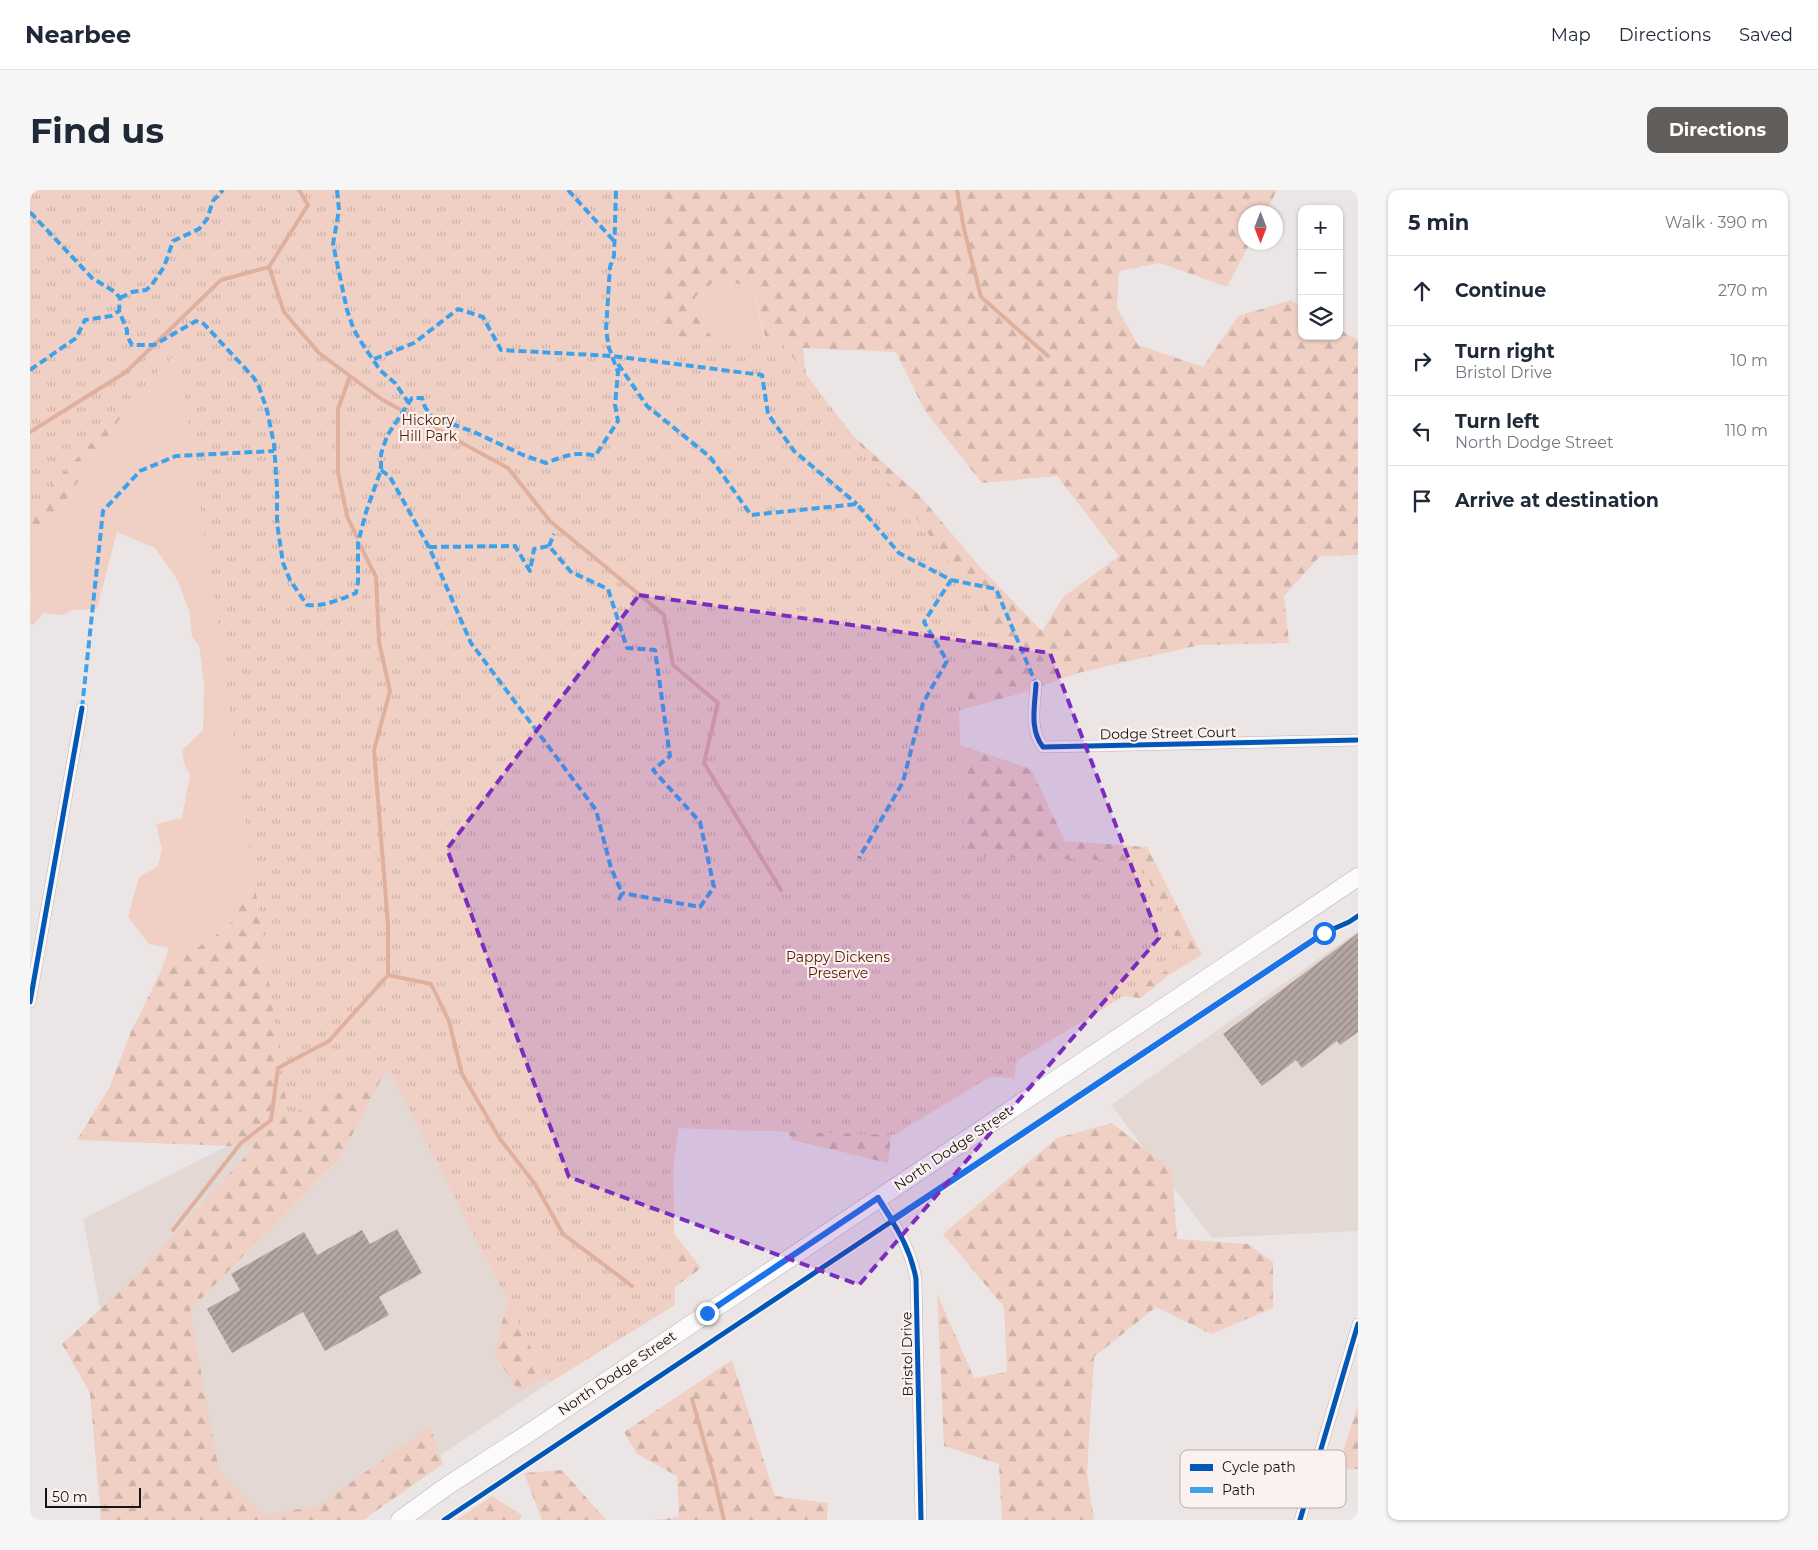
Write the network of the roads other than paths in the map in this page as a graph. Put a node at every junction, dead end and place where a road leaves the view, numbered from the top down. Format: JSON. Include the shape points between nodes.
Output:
{"nodes":[{"id":1,"x":1036,"y":684,"type":"dead end"},
{"id":2,"x":82,"y":708,"type":"dead end"},
{"id":3,"x":1358,"y":740,"type":"edge"},
{"id":4,"x":1358,"y":877,"type":"edge"},
{"id":5,"x":30,"y":1002,"type":"edge"},
{"id":6,"x":878,"y":1198,"type":"junction"},
{"id":7,"x":1358,"y":1324,"type":"edge"},
{"id":8,"x":1321,"y":1450,"type":"edge"},
{"id":9,"x":1304,"y":1508,"type":"edge"},
{"id":10,"x":400,"y":1520,"type":"edge"},
{"id":11,"x":921,"y":1520,"type":"edge"},
{"id":12,"x":1300,"y":1520,"type":"edge"}],
"edges":[{"from":1,"to":3,"type":"street","name":"Dodge Street Court","via":[[1034,729],[1043,747]]},
{"from":2,"to":5,"type":"street"},
{"from":4,"to":6,"type":"main road","name":"North Dodge Street"},
{"from":6,"to":10,"type":"main road","name":"North Dodge Street"},
{"from":6,"to":11,"type":"street","name":"Bristol Drive","via":[[907,1245],[916,1279]]},
{"from":7,"to":8,"type":"street"},
{"from":9,"to":12,"type":"street"}]}
